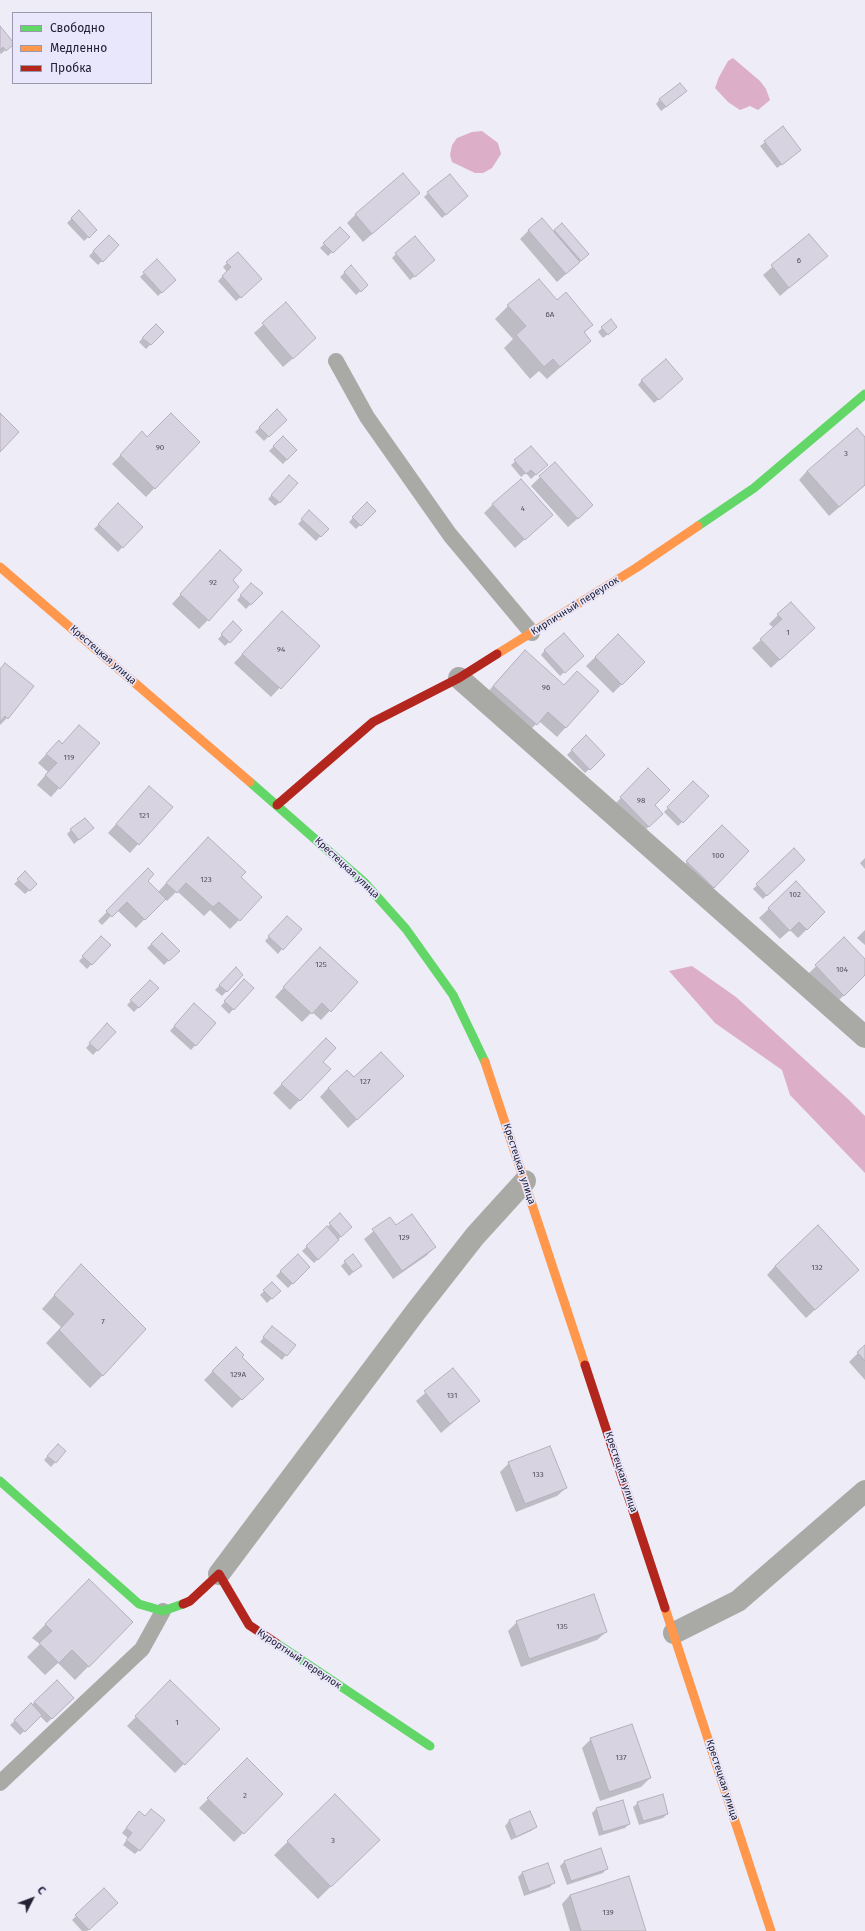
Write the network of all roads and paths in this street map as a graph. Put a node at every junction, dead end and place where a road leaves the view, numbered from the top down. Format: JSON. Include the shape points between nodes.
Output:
{"nodes":[{"id":1,"x":336,"y":362,"type":"dead end"},
{"id":2,"x":865,"y":394,"type":"edge"},
{"id":3,"x":0,"y":567,"type":"edge"},
{"id":4,"x":532,"y":633,"type":"junction"},
{"id":5,"x":459,"y":678,"type":"junction"},
{"id":6,"x":277,"y":805,"type":"junction"},
{"id":7,"x":865,"y":1037,"type":"edge"},
{"id":8,"x":525,"y":1181,"type":"junction"},
{"id":9,"x":0,"y":1481,"type":"edge"},
{"id":10,"x":865,"y":1491,"type":"edge"},
{"id":11,"x":219,"y":1574,"type":"junction"},
{"id":12,"x":163,"y":1611,"type":"junction"},
{"id":13,"x":674,"y":1633,"type":"junction"},
{"id":14,"x":430,"y":1746,"type":"dead end"},
{"id":15,"x":0,"y":1783,"type":"edge"},
{"id":16,"x":771,"y":1931,"type":"edge"}],
"edges":[{"from":1,"to":4,"type":"lane","via":[[368,417],[450,535]]},
{"from":2,"to":4,"type":"main road","name":"Кирпичный переулок","via":[[754,488],[636,568]]},
{"from":3,"to":6,"type":"main road","name":"Крестецкая улица"},
{"from":4,"to":5,"type":"main road","name":"Кирпичный переулок"},
{"from":5,"to":6,"type":"main road","name":"Кирпичный переулок","via":[[373,722]]},
{"from":5,"to":7,"type":"street"},
{"from":6,"to":8,"type":"main road","name":"Крестецкая улица","via":[[365,883],[406,929],[454,995],[488,1068]]},
{"from":8,"to":11,"type":"street","via":[[475,1236],[422,1304]]},
{"from":8,"to":13,"type":"main road","name":"Крестецкая улица"},
{"from":9,"to":12,"type":"main road","via":[[139,1604]]},
{"from":10,"to":13,"type":"street","via":[[738,1601]]},
{"from":11,"to":12,"type":"main road","via":[[190,1601]]},
{"from":11,"to":14,"type":"main road","name":"Курортный переулок","via":[[250,1625]]},
{"from":12,"to":15,"type":"lane","via":[[142,1649]]},
{"from":13,"to":16,"type":"main road","name":"Крестецкая улица"}]}
